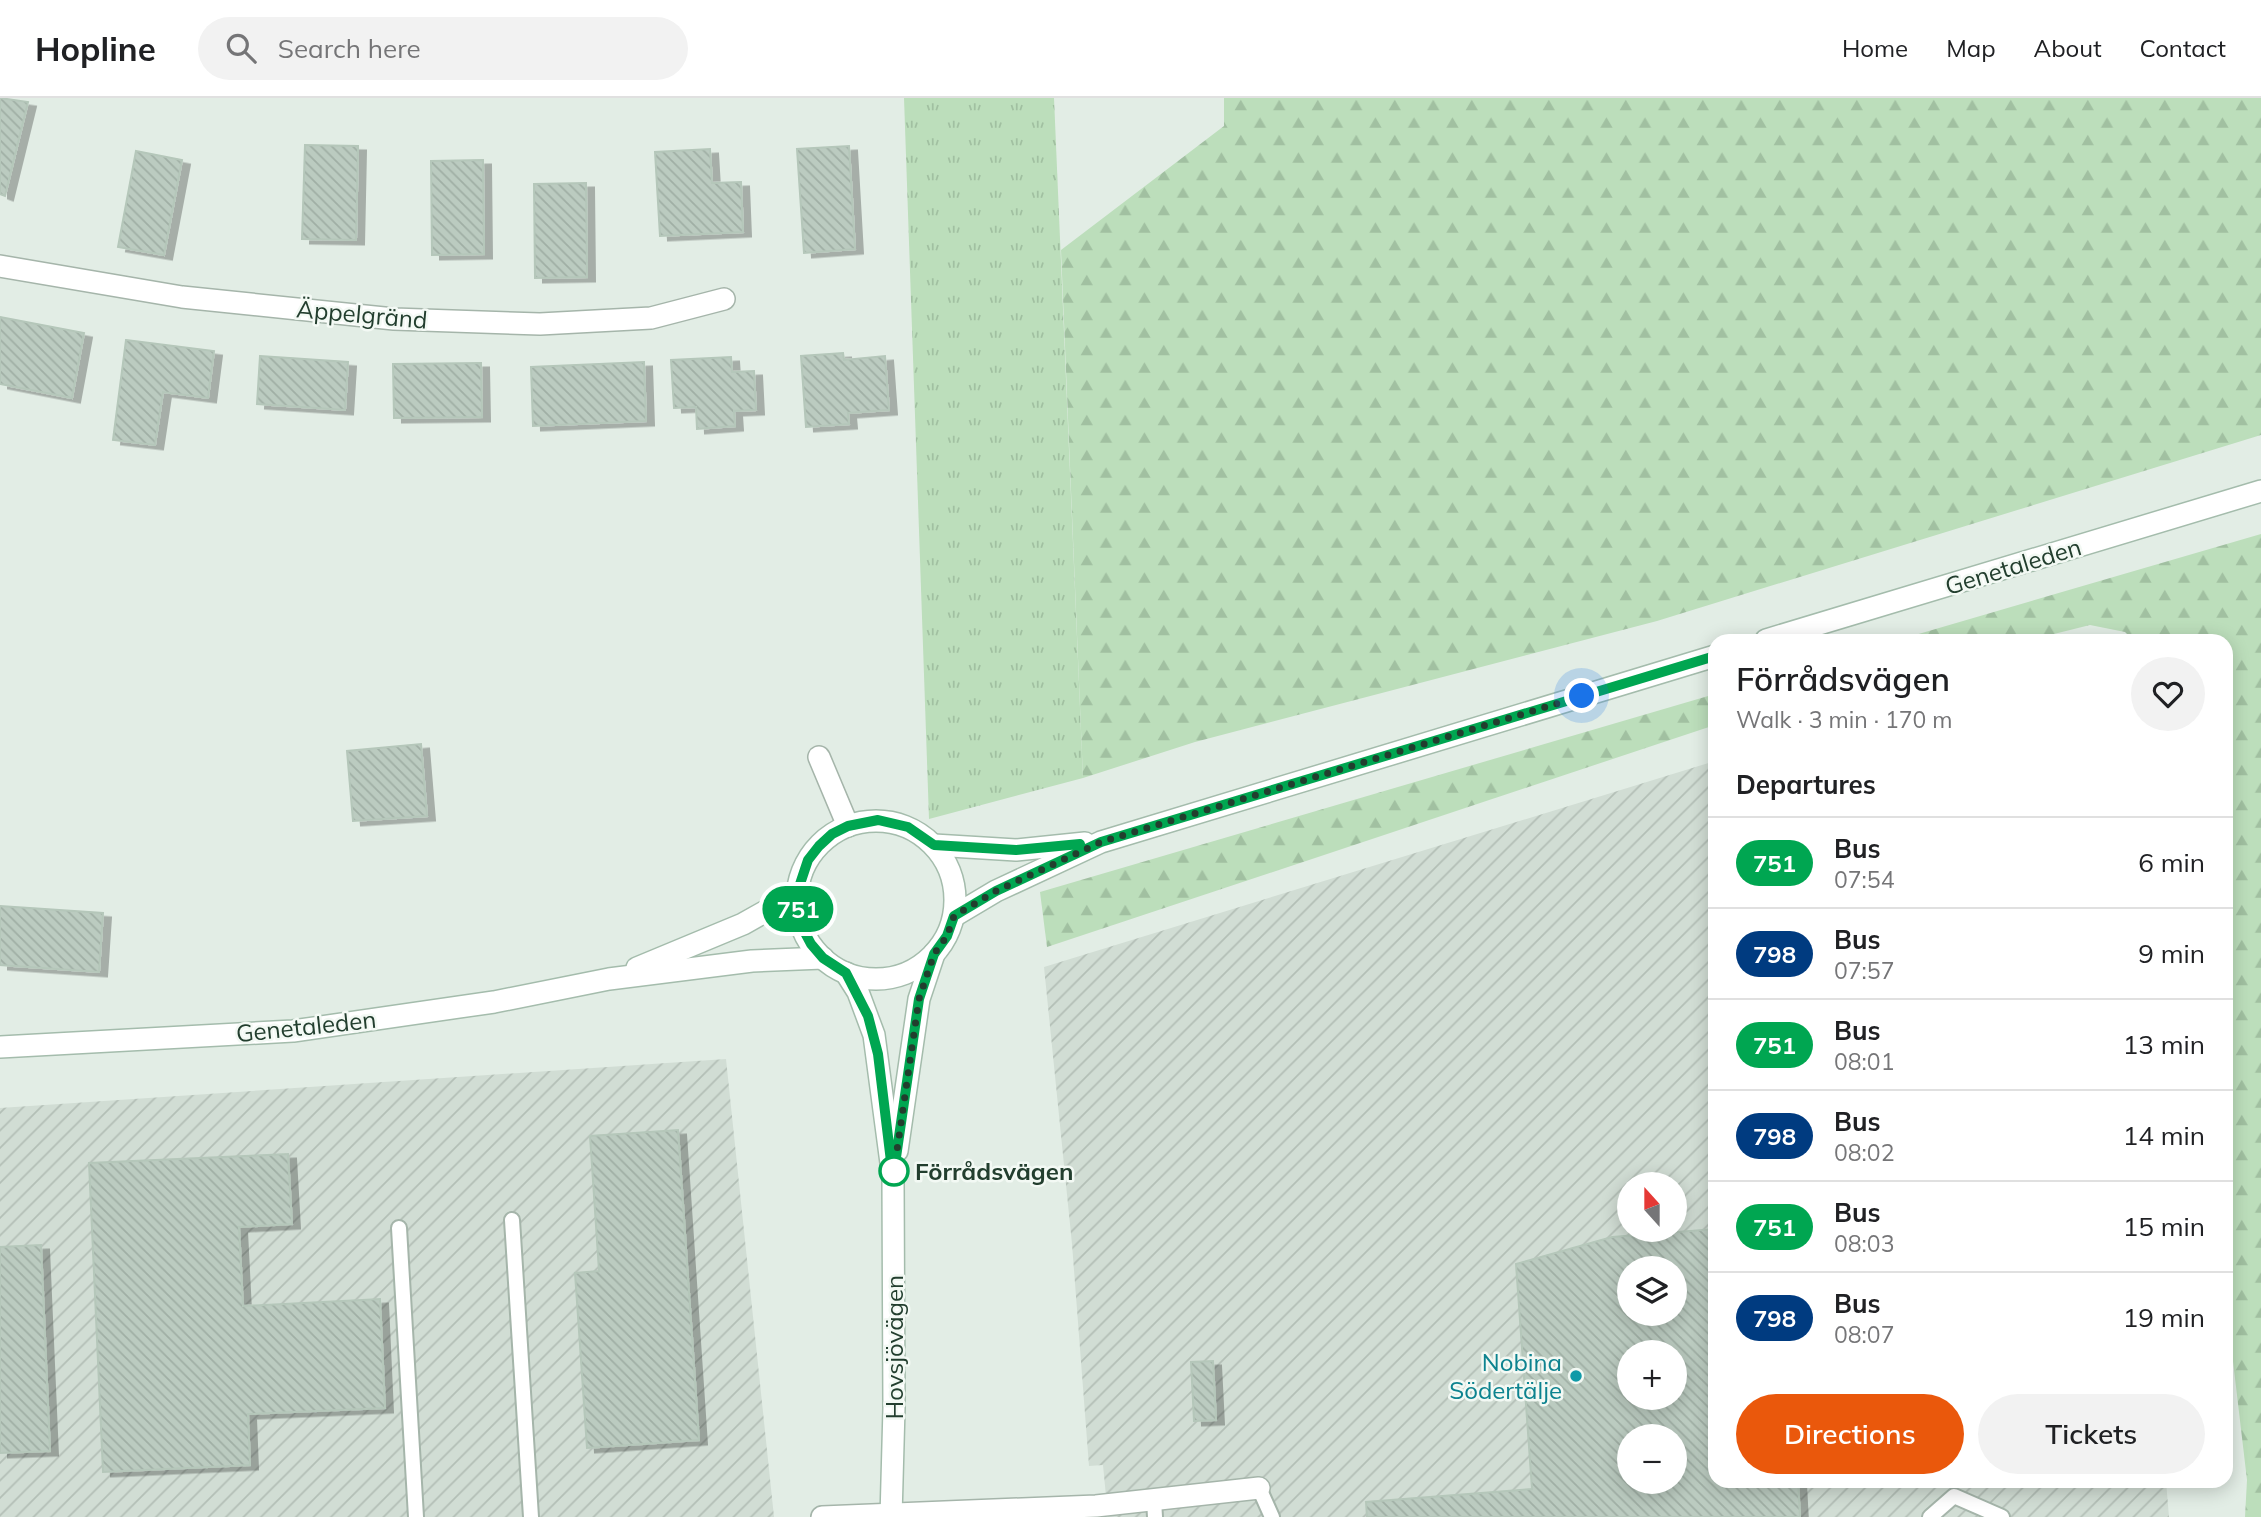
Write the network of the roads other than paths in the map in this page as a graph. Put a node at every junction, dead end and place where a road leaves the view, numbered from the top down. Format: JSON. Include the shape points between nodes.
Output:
{"nodes":[{"id":1,"x":0,"y":266,"type":"edge"},
{"id":2,"x":724,"y":299,"type":"dead end"},
{"id":3,"x":2261,"y":491,"type":"edge"},
{"id":4,"x":1786,"y":634,"type":"edge"},
{"id":5,"x":1708,"y":658,"type":"edge"},
{"id":6,"x":819,"y":757,"type":"dead end"},
{"id":7,"x":848,"y":826,"type":"junction"},
{"id":8,"x":1101,"y":842,"type":"junction"},
{"id":9,"x":934,"y":845,"type":"junction"},
{"id":10,"x":797,"y":893,"type":"junction"},
{"id":11,"x":954,"y":916,"type":"junction"},
{"id":12,"x":934,"y":954,"type":"junction"},
{"id":13,"x":823,"y":958,"type":"junction"},
{"id":14,"x":846,"y":973,"type":"junction"},
{"id":15,"x":609,"y":979,"type":"junction"},
{"id":16,"x":0,"y":1047,"type":"edge"},
{"id":17,"x":893,"y":1178,"type":"junction"},
{"id":18,"x":512,"y":1220,"type":"dead end"},
{"id":19,"x":399,"y":1228,"type":"dead end"},
{"id":20,"x":1259,"y":1488,"type":"joint"},
{"id":21,"x":1155,"y":1508,"type":"edge"},
{"id":22,"x":891,"y":1516,"type":"edge"},
{"id":23,"x":416,"y":1517,"type":"edge"},
{"id":24,"x":531,"y":1517,"type":"edge"},
{"id":25,"x":822,"y":1517,"type":"edge"},
{"id":26,"x":1272,"y":1517,"type":"edge"},
{"id":27,"x":1930,"y":1517,"type":"edge"},
{"id":28,"x":2002,"y":1517,"type":"edge"}],
"edges":[{"from":1,"to":2,"type":"main road","name":"Äppelgränd","via":[[182,297],[394,319],[540,324],[638,319]]},
{"from":3,"to":4,"type":"main road","name":"Genetaleden"},
{"from":5,"to":8,"type":"main road"},
{"from":6,"to":7,"type":"main road"},
{"from":7,"to":9,"type":"main road","via":[[894,822]]},
{"from":7,"to":10,"type":"main road","via":[[832,834],[808,860]]},
{"from":8,"to":9,"type":"main road","via":[[1016,850]]},
{"from":8,"to":11,"type":"main road"},
{"from":9,"to":11,"type":"main road","via":[[953,878]]},
{"from":10,"to":13,"type":"main road","via":[[803,929]]},
{"from":10,"to":15,"type":"main road","name":"Genetaleden","via":[[743,924]]},
{"from":11,"to":12,"type":"main road"},
{"from":12,"to":14,"type":"main road","via":[[919,966],[884,979]]},
{"from":12,"to":17,"type":"main road","name":"Hovsjövägen","via":[[919,999]]},
{"from":13,"to":14,"type":"main road"},
{"from":13,"to":15,"type":"main road","name":"Genetaleden","via":[[752,961]]},
{"from":14,"to":17,"type":"main road","name":"Hovsjövägen","via":[[874,1035]]},
{"from":15,"to":16,"type":"main road","name":"Genetaleden","via":[[494,1002],[293,1031]]},
{"from":17,"to":22,"type":"main road","name":"Hovsjövägen"},
{"from":18,"to":24,"type":"lane"},
{"from":19,"to":23,"type":"lane"},
{"from":20,"to":21,"type":"main road"},
{"from":20,"to":26,"type":"lane"},
{"from":21,"to":22,"type":"main road","via":[[1097,1506]]},
{"from":22,"to":25,"type":"main road"},
{"from":27,"to":28,"type":"lane","via":[[1954,1496]]}]}
